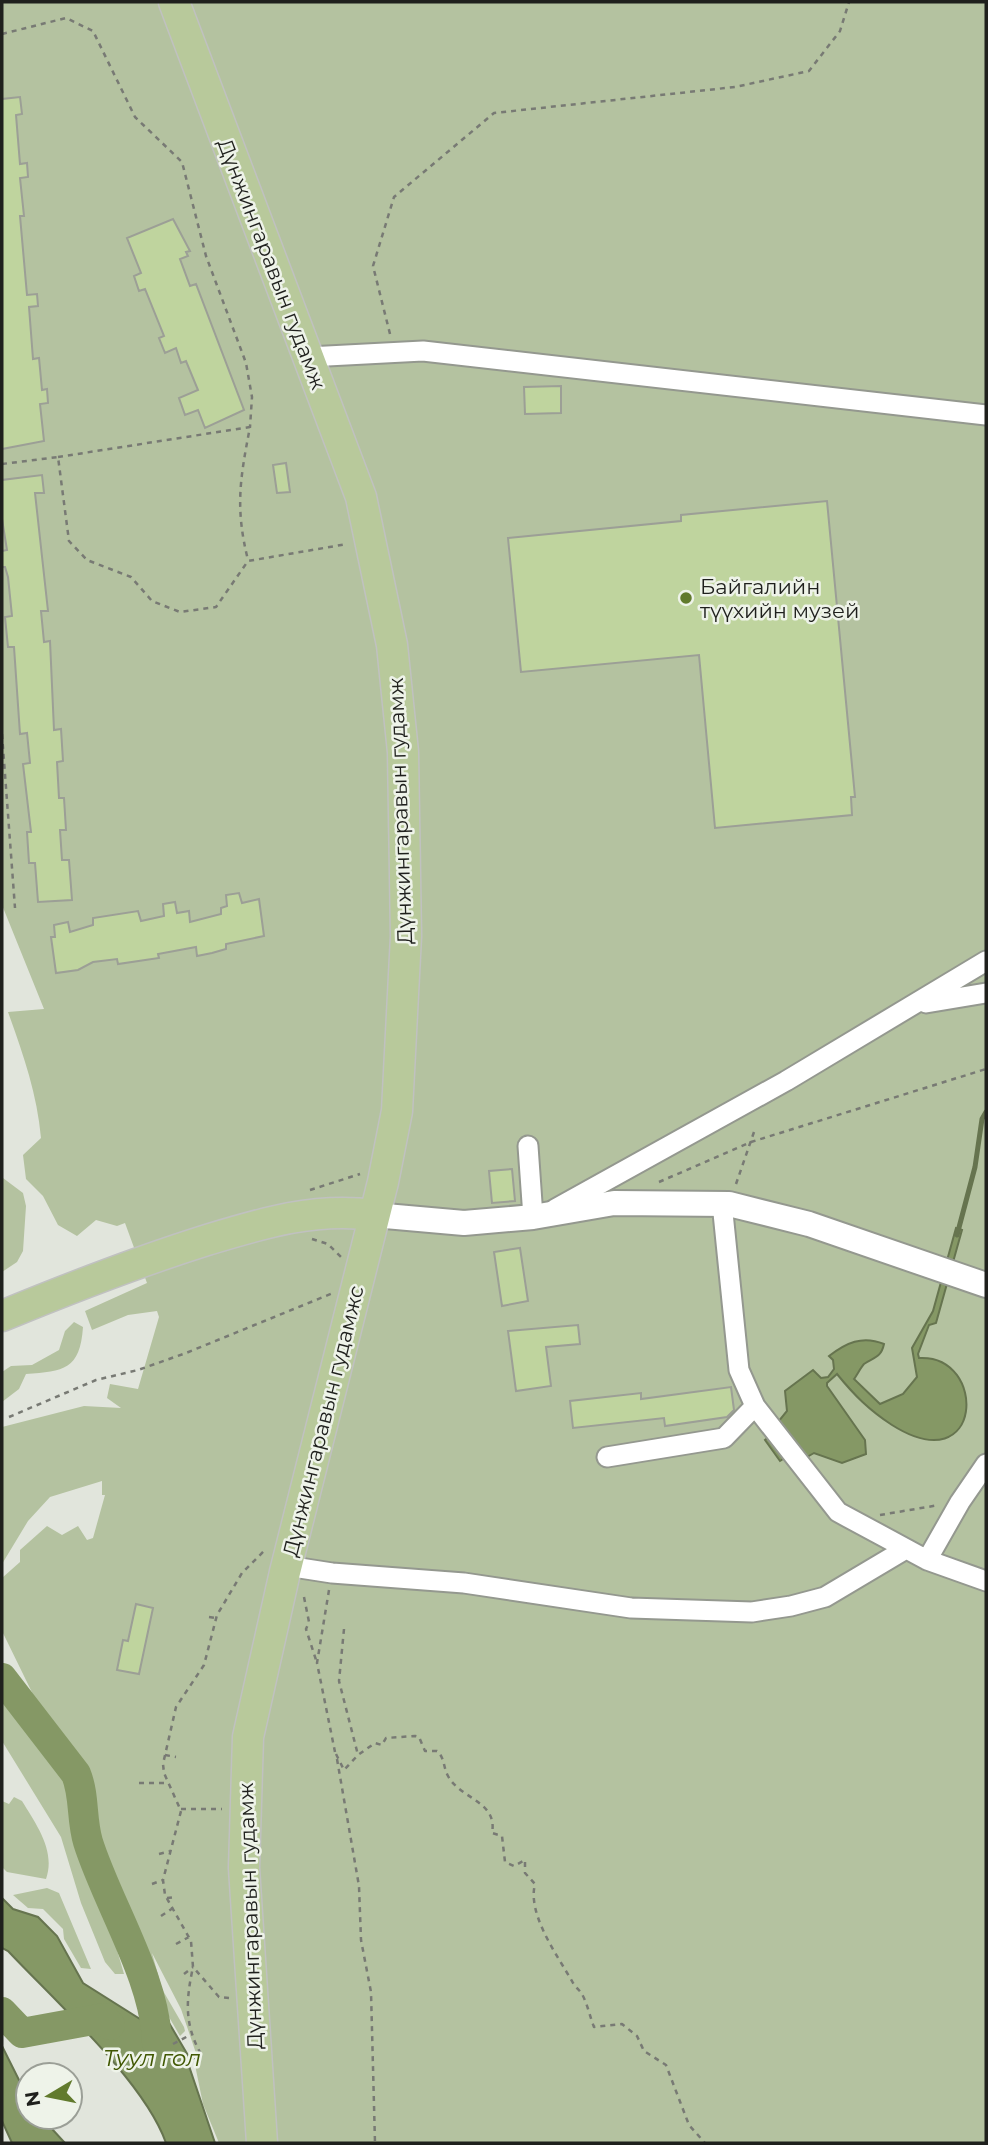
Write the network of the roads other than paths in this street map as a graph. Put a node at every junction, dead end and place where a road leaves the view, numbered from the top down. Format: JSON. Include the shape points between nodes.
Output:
{"nodes":[{"id":1,"x":174,"y":2,"type":"edge"},
{"id":2,"x":308,"y":357,"type":"junction"},
{"id":3,"x":986,"y":415,"type":"edge"},
{"id":4,"x":986,"y":961,"type":"edge"},
{"id":5,"x":986,"y":993,"type":"edge"},
{"id":6,"x":918,"y":1004,"type":"junction"},
{"id":7,"x":528,"y":1146,"type":"dead end"},
{"id":8,"x":726,"y":1204,"type":"junction"},
{"id":9,"x":374,"y":1215,"type":"junction"},
{"id":10,"x":539,"y":1216,"type":"junction"},
{"id":11,"x":353,"y":1276,"type":"joint"},
{"id":12,"x":986,"y":1285,"type":"edge"},
{"id":13,"x":2,"y":1316,"type":"edge"},
{"id":14,"x":755,"y":1406,"type":"junction"},
{"id":15,"x":607,"y":1457,"type":"dead end"},
{"id":16,"x":986,"y":1464,"type":"edge"},
{"id":17,"x":904,"y":1550,"type":"junction"},
{"id":18,"x":927,"y":1560,"type":"junction"},
{"id":19,"x":292,"y":1561,"type":"junction"},
{"id":20,"x":986,"y":1581,"type":"edge"},
{"id":21,"x":262,"y":2143,"type":"edge"}],
"edges":[{"from":1,"to":2,"type":"main road","name":"Дүнжингаравын гудамж"},
{"from":2,"to":3,"type":"street","via":[[423,351]]},
{"from":2,"to":9,"type":"main road","name":"Дүнжингаравын гудамж","via":[[360,498],[392,645],[401,713],[406,896],[399,1087]]},
{"from":4,"to":6,"type":"street"},
{"from":5,"to":6,"type":"street"},
{"from":6,"to":10,"type":"street"},
{"from":7,"to":10,"type":"street"},
{"from":8,"to":10,"type":"street","via":[[614,1203]]},
{"from":8,"to":12,"type":"street","via":[[809,1224]]},
{"from":8,"to":14,"type":"street","via":[[739,1370]]},
{"from":9,"to":10,"type":"street","via":[[464,1223]]},
{"from":9,"to":11,"type":"main road","name":"Дүнжингаравын гудамж"},
{"from":9,"to":13,"type":"main road","via":[[303,1214],[134,1262]]},
{"from":11,"to":19,"type":"main road","name":"Дүнжингаравын гудамжс"},
{"from":14,"to":15,"type":"street","via":[[724,1438]]},
{"from":14,"to":17,"type":"street","via":[[830,1505]]},
{"from":16,"to":18,"type":"street"},
{"from":17,"to":18,"type":"street"},
{"from":17,"to":19,"type":"street","via":[[825,1597],[752,1612],[631,1608],[464,1583],[332,1573]]},
{"from":18,"to":20,"type":"street"},
{"from":19,"to":21,"type":"main road","name":"Дүнжингаравын гудамж","via":[[253,1708],[244,1792],[246,1903]]}]}
